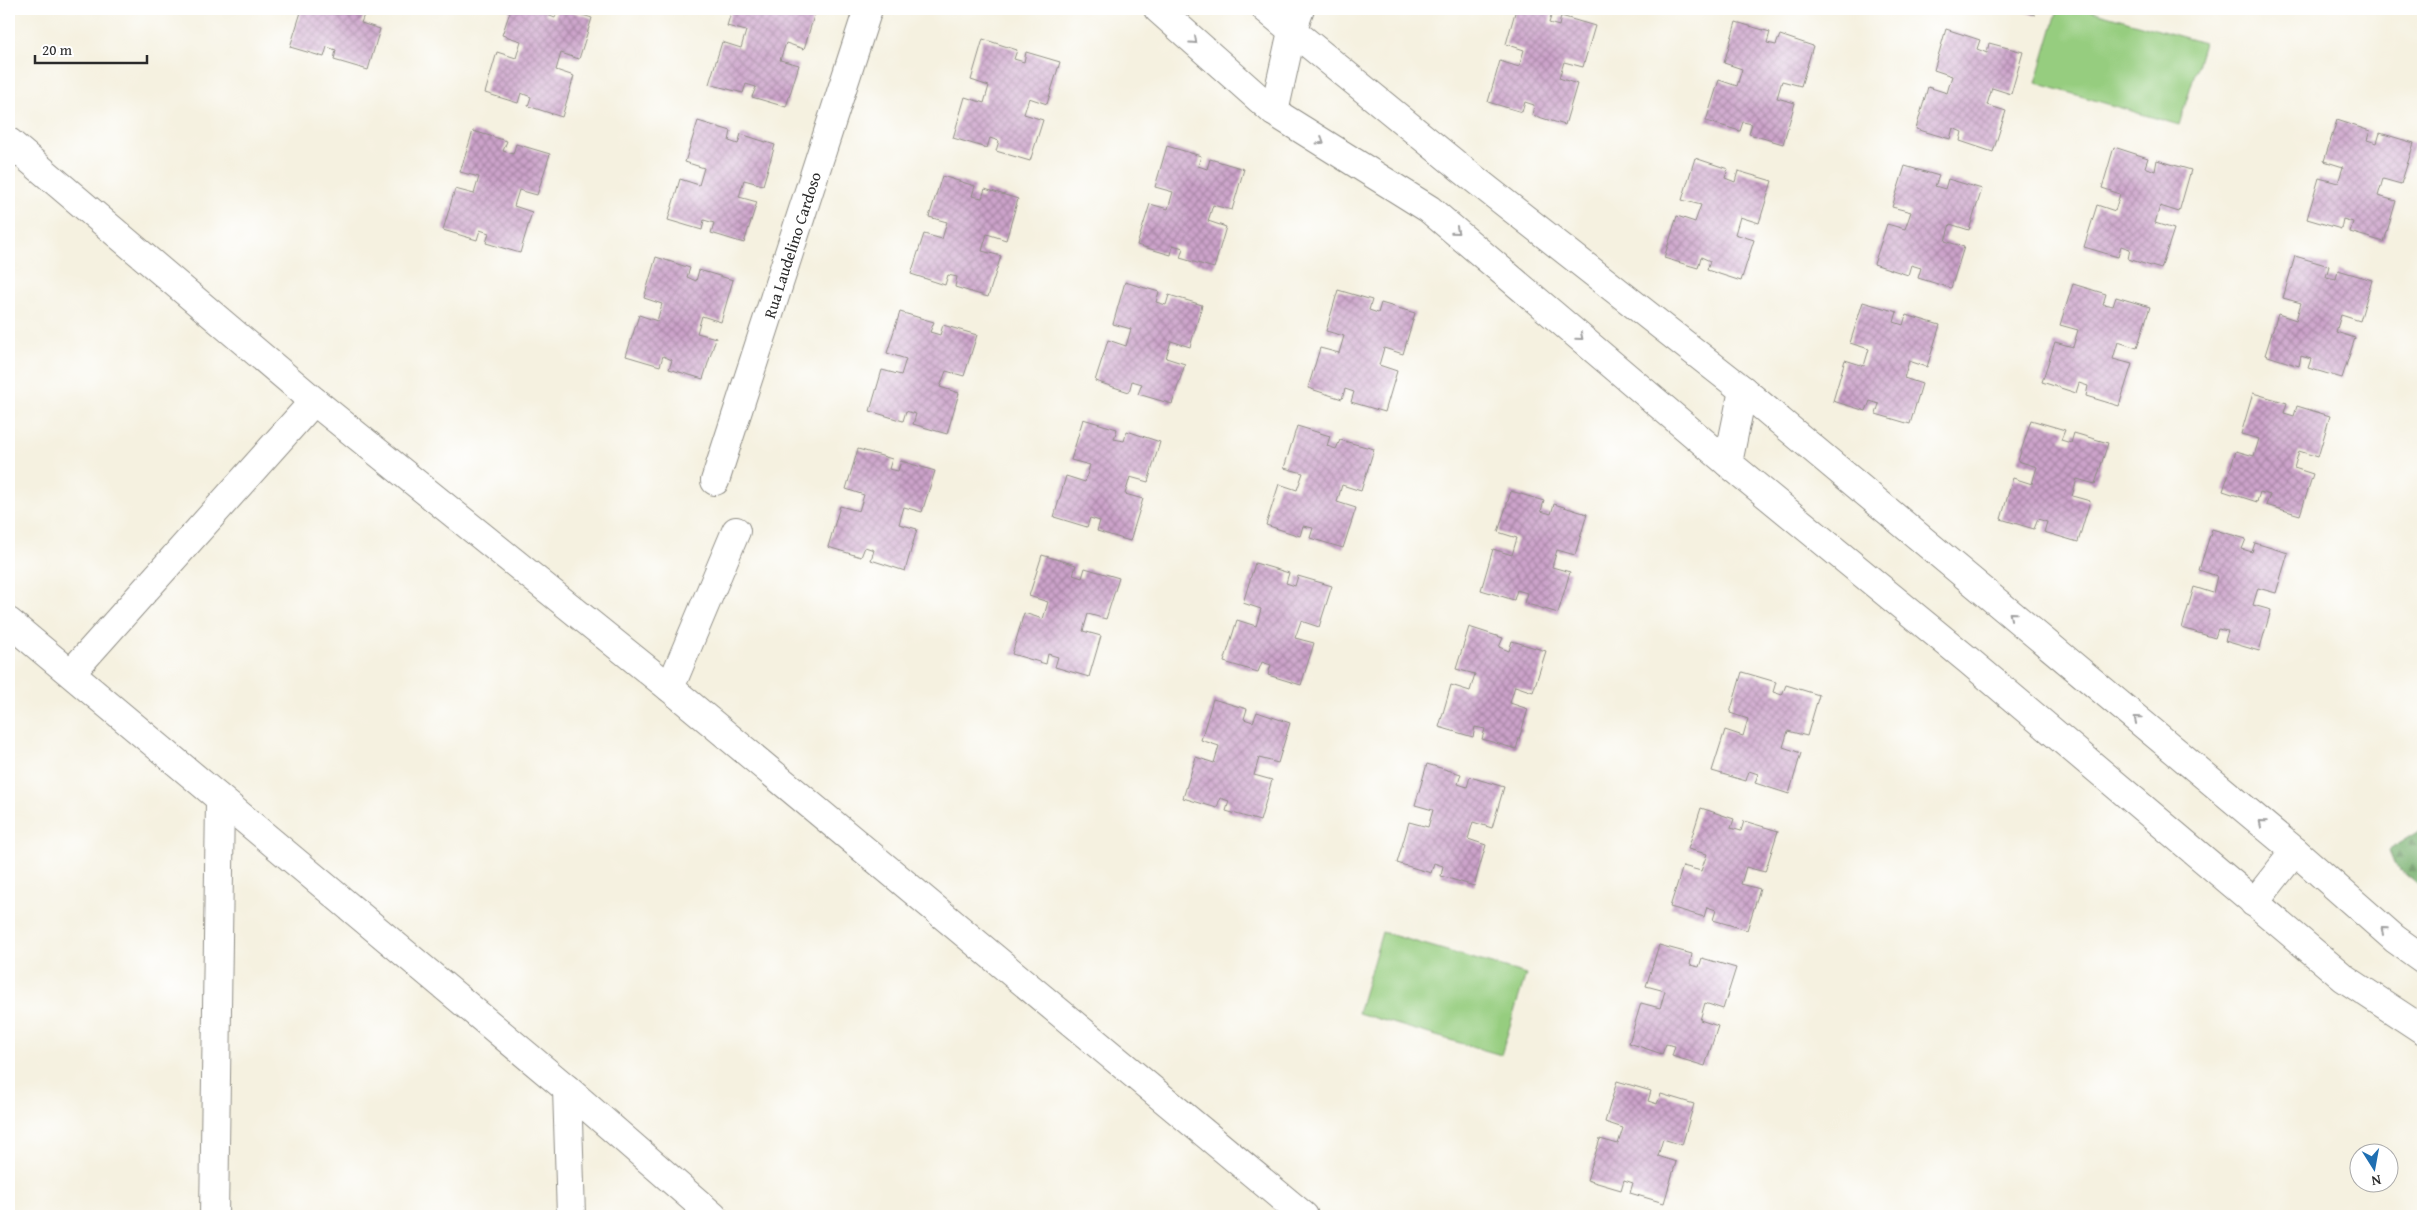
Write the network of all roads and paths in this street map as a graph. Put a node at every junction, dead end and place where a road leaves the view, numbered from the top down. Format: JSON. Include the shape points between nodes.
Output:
{"nodes":[{"id":1,"x":868,"y":9,"type":"edge"},
{"id":2,"x":1158,"y":9,"type":"edge"},
{"id":3,"x":1266,"y":9,"type":"edge"},
{"id":4,"x":1296,"y":20,"type":"edge"},
{"id":5,"x":1274,"y":112,"type":"junction"},
{"id":6,"x":9,"y":142,"type":"edge"},
{"id":7,"x":1743,"y":390,"type":"junction"},
{"id":8,"x":314,"y":401,"type":"junction"},
{"id":9,"x":1728,"y":463,"type":"junction"},
{"id":10,"x":715,"y":482,"type":"dead end"},
{"id":11,"x":736,"y":532,"type":"dead end"},
{"id":12,"x":9,"y":622,"type":"edge"},
{"id":13,"x":71,"y":673,"type":"junction"},
{"id":14,"x":670,"y":688,"type":"junction"},
{"id":15,"x":220,"y":801,"type":"junction"},
{"id":16,"x":2295,"y":851,"type":"junction"},
{"id":17,"x":2254,"y":902,"type":"junction"},
{"id":18,"x":2423,"y":959,"type":"edge"},
{"id":19,"x":2423,"y":1030,"type":"edge"},
{"id":20,"x":567,"y":1089,"type":"junction"},
{"id":21,"x":214,"y":1216,"type":"edge"},
{"id":22,"x":571,"y":1216,"type":"edge"},
{"id":23,"x":713,"y":1216,"type":"edge"},
{"id":24,"x":1304,"y":1216,"type":"edge"}],
"edges":[{"from":1,"to":10,"type":"street","name":"Rua Laudelino Cardoso"},
{"from":2,"to":5,"type":"street","one_way":true},
{"from":3,"to":4,"type":"street"},
{"from":4,"to":5,"type":"street"},
{"from":4,"to":7,"type":"street","via":[[1463,170]]},
{"from":5,"to":9,"type":"street","one_way":true,"via":[[1430,208]]},
{"from":6,"to":8,"type":"street"},
{"from":7,"to":9,"type":"street"},
{"from":16,"to":7,"type":"street","one_way":true},
{"from":8,"to":13,"type":"street"},
{"from":8,"to":14,"type":"street"},
{"from":9,"to":17,"type":"street","via":[[1968,660]]},
{"from":11,"to":14,"type":"street"},
{"from":12,"to":13,"type":"street"},
{"from":13,"to":15,"type":"street"},
{"from":14,"to":24,"type":"street"},
{"from":15,"to":20,"type":"street"},
{"from":15,"to":21,"type":"street"},
{"from":16,"to":17,"type":"street"},
{"from":18,"to":16,"type":"street","one_way":true},
{"from":17,"to":19,"type":"street","via":[[2344,978]]},
{"from":20,"to":22,"type":"street"},
{"from":20,"to":23,"type":"street"}]}
